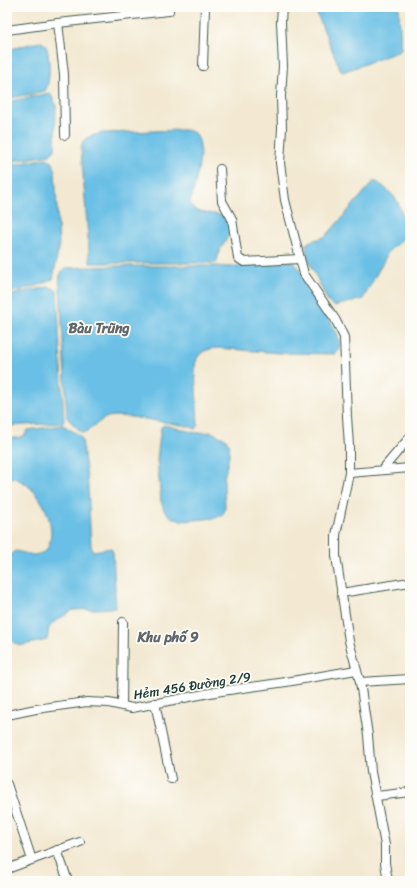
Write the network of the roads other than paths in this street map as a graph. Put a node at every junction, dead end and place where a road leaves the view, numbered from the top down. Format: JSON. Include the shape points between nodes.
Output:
{"nodes":[{"id":1,"x":205,"y":7,"type":"edge"},
{"id":2,"x":282,"y":7,"type":"edge"},
{"id":3,"x":169,"y":11,"type":"dead end"},
{"id":4,"x":58,"y":23,"type":"junction"},
{"id":5,"x":7,"y":30,"type":"edge"},
{"id":6,"x":203,"y":66,"type":"dead end"},
{"id":7,"x":65,"y":135,"type":"dead end"},
{"id":8,"x":220,"y":169,"type":"dead end"},
{"id":9,"x":300,"y":259,"type":"junction"},
{"id":10,"x":410,"y":437,"type":"edge"},
{"id":11,"x":410,"y":468,"type":"edge"},
{"id":12,"x":382,"y":470,"type":"junction"},
{"id":13,"x":349,"y":473,"type":"junction"},
{"id":14,"x":410,"y":582,"type":"edge"},
{"id":15,"x":341,"y":593,"type":"junction"},
{"id":16,"x":123,"y":622,"type":"dead end"},
{"id":17,"x":356,"y":670,"type":"junction"},
{"id":18,"x":410,"y":679,"type":"edge"},
{"id":19,"x":360,"y":682,"type":"junction"},
{"id":20,"x":155,"y":703,"type":"junction"},
{"id":21,"x":122,"y":706,"type":"junction"},
{"id":22,"x":7,"y":715,"type":"edge"},
{"id":23,"x":171,"y":779,"type":"dead end"},
{"id":24,"x":7,"y":784,"type":"edge"},
{"id":25,"x":410,"y":792,"type":"edge"},
{"id":26,"x":377,"y":796,"type":"junction"},
{"id":27,"x":80,"y":842,"type":"dead end"},
{"id":28,"x":57,"y":850,"type":"junction"},
{"id":29,"x":32,"y":860,"type":"junction"},
{"id":30,"x":7,"y":869,"type":"edge"},
{"id":31,"x":68,"y":881,"type":"edge"},
{"id":32,"x":388,"y":881,"type":"edge"}],
"edges":[{"from":1,"to":6,"type":"street"},
{"from":2,"to":9,"type":"street","via":[[280,162],[284,200]]},
{"from":3,"to":4,"type":"street"},
{"from":4,"to":5,"type":"street"},
{"from":4,"to":7,"type":"street","via":[[64,74]]},
{"from":8,"to":9,"type":"street","via":[[222,201],[232,219],[238,258],[244,262]]},
{"from":9,"to":13,"type":"street","via":[[304,274],[335,319],[344,337]]},
{"from":10,"to":12,"type":"street"},
{"from":11,"to":12,"type":"street"},
{"from":12,"to":13,"type":"street"},
{"from":13,"to":15,"type":"street","via":[[336,536]]},
{"from":14,"to":15,"type":"street"},
{"from":15,"to":17,"type":"street"},
{"from":16,"to":21,"type":"street"},
{"from":17,"to":19,"type":"street"},
{"from":17,"to":20,"type":"street","name":"Hẻm 456 Đường 2/9"},
{"from":18,"to":19,"type":"street"},
{"from":19,"to":26,"type":"street","via":[[371,772]]},
{"from":20,"to":21,"type":"street","name":"Hẻm 456 Đường 2/9","via":[[132,708]]},
{"from":20,"to":23,"type":"street"},
{"from":21,"to":22,"type":"street","name":"Hẻm 456 Đường 2/9","via":[[87,702]]},
{"from":24,"to":29,"type":"street"},
{"from":25,"to":26,"type":"street"},
{"from":26,"to":32,"type":"street"},
{"from":27,"to":28,"type":"street"},
{"from":28,"to":29,"type":"street"},
{"from":28,"to":31,"type":"street"},
{"from":29,"to":30,"type":"street"}]}
